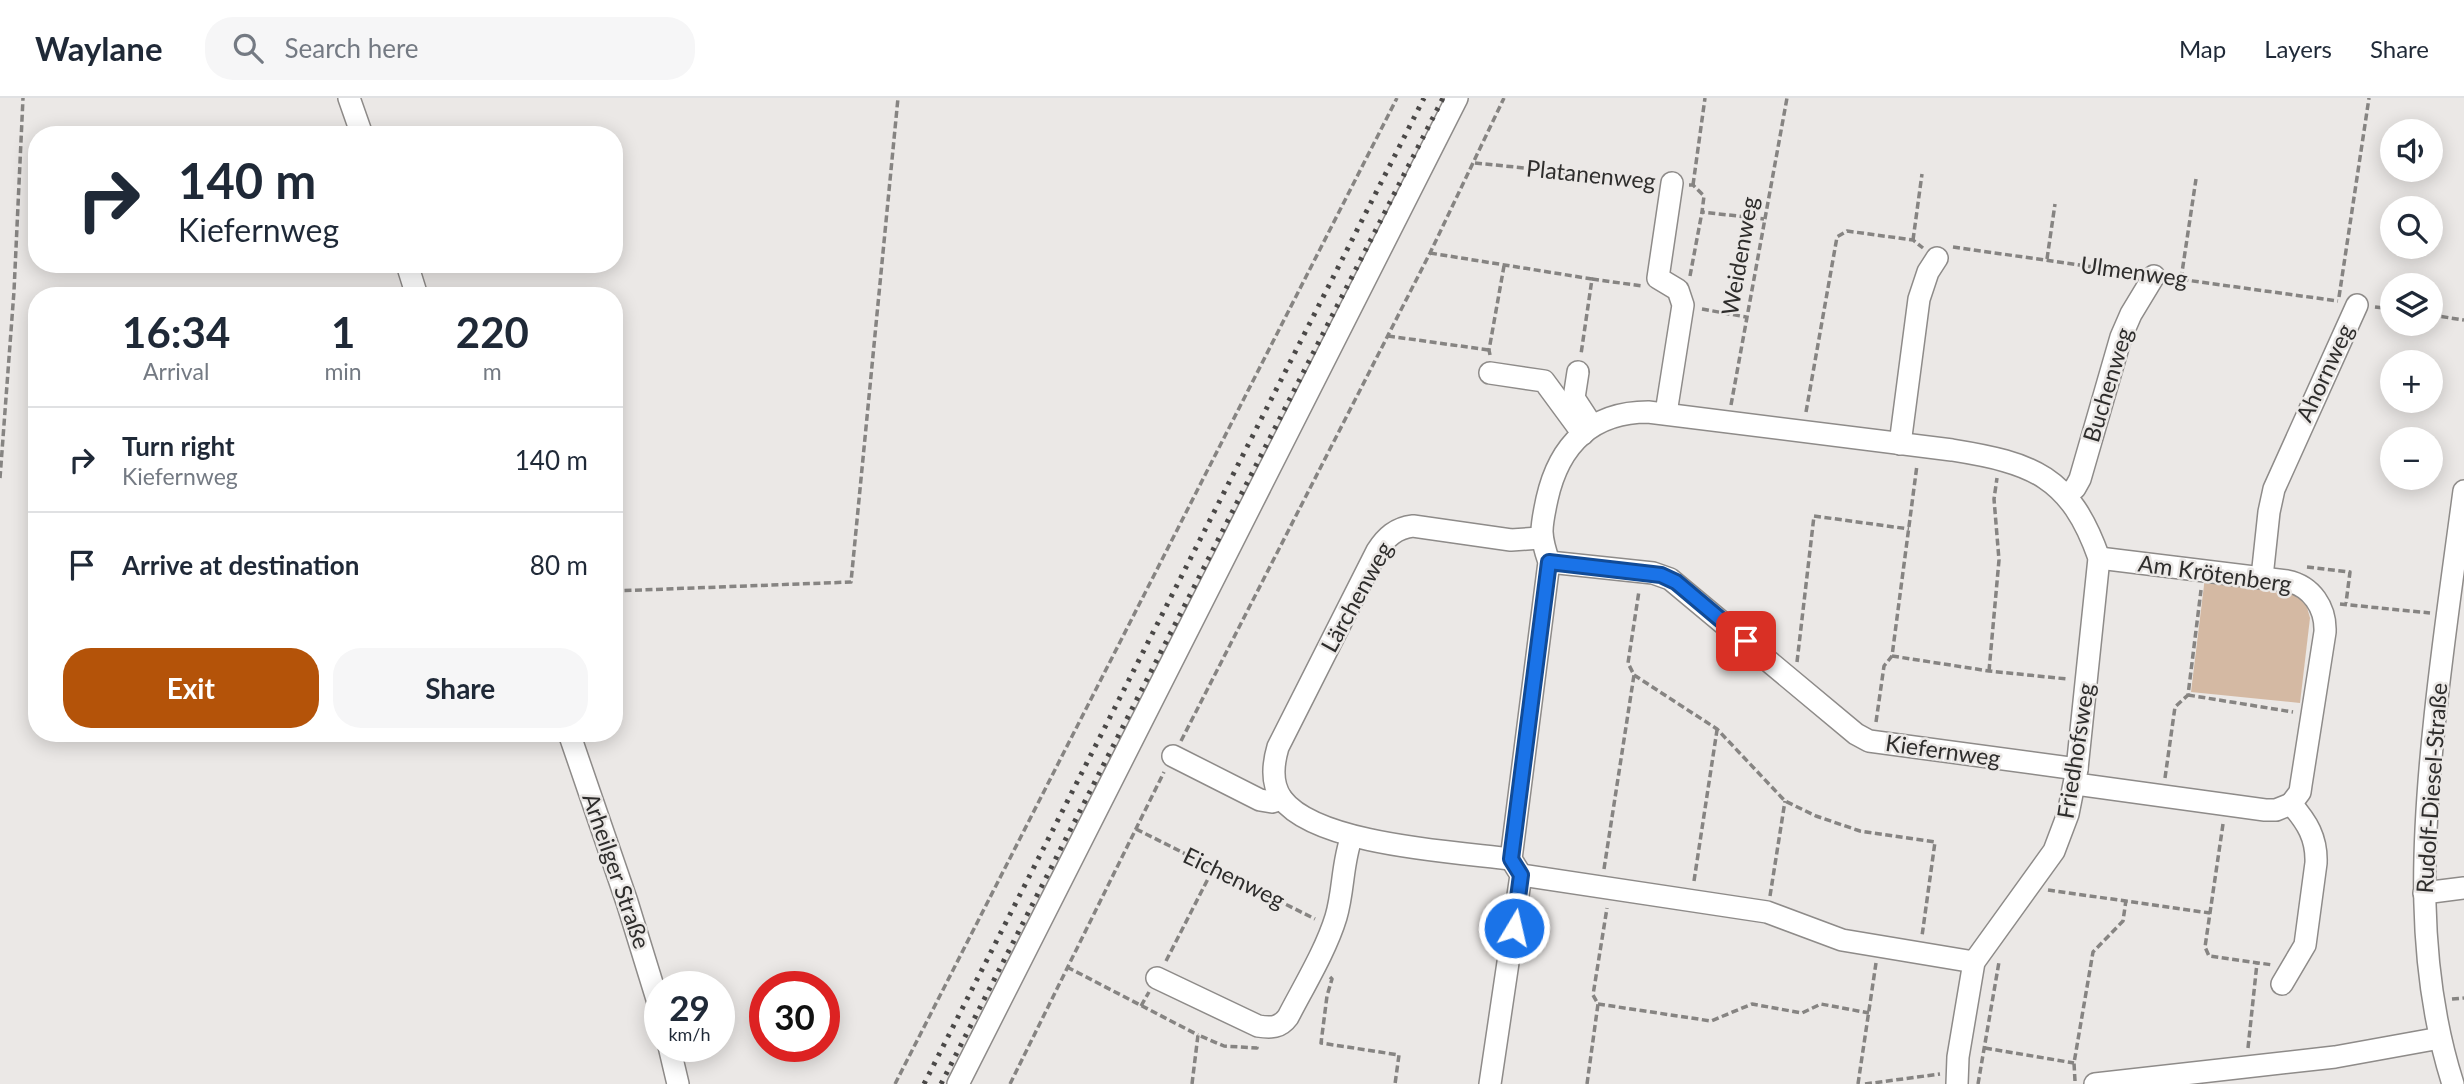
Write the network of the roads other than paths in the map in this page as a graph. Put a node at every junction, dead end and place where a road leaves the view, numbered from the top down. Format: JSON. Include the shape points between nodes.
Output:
{"nodes":[{"id":1,"x":349,"y":98,"type":"edge"},
{"id":2,"x":1457,"y":98,"type":"edge"},
{"id":3,"x":359,"y":126,"type":"edge"},
{"id":4,"x":1683,"y":184,"type":"road end"},
{"id":5,"x":1937,"y":258,"type":"road end"},
{"id":6,"x":2154,"y":276,"type":"road end"},
{"id":7,"x":2347,"y":303,"type":"road end"},
{"id":8,"x":1491,"y":366,"type":"road end"},
{"id":9,"x":1578,"y":372,"type":"road end"},
{"id":10,"x":1666,"y":413,"type":"junction"},
{"id":11,"x":1588,"y":430,"type":"junction"},
{"id":12,"x":1910,"y":445,"type":"junction"},
{"id":13,"x":2464,"y":491,"type":"edge"},
{"id":14,"x":2066,"y":495,"type":"junction"},
{"id":15,"x":1540,"y":538,"type":"junction"},
{"id":16,"x":2099,"y":558,"type":"junction"},
{"id":17,"x":1549,"y":562,"type":"junction"},
{"id":18,"x":2262,"y":577,"type":"junction"},
{"id":19,"x":572,"y":742,"type":"edge"},
{"id":20,"x":1173,"y":756,"type":"road end"},
{"id":21,"x":2076,"y":776,"type":"junction"},
{"id":22,"x":1282,"y":799,"type":"junction"},
{"id":23,"x":2291,"y":804,"type":"junction"},
{"id":24,"x":1352,"y":836,"type":"junction"},
{"id":25,"x":1516,"y":867,"type":"junction"},
{"id":26,"x":2464,"y":888,"type":"edge"},
{"id":27,"x":2424,"y":893,"type":"junction"},
{"id":28,"x":1974,"y":962,"type":"junction"},
{"id":29,"x":649,"y":971,"type":"edge"},
{"id":30,"x":1157,"y":978,"type":"road end"},
{"id":31,"x":2283,"y":984,"type":"dead end"},
{"id":32,"x":2440,"y":1038,"type":"junction"},
{"id":33,"x":673,"y":1062,"type":"edge"},
{"id":34,"x":1957,"y":1078,"type":"edge"},
{"id":35,"x":2464,"y":1082,"type":"edge"},
{"id":36,"x":678,"y":1084,"type":"edge"},
{"id":37,"x":958,"y":1084,"type":"edge"},
{"id":38,"x":1490,"y":1084,"type":"edge"},
{"id":39,"x":2095,"y":1084,"type":"edge"},
{"id":40,"x":2453,"y":1084,"type":"edge"}],
"edges":[{"from":1,"to":3,"type":"street"},
{"from":2,"to":37,"type":"street"},
{"from":4,"to":10,"type":"street","name":"Platanenweg","via":[[1658,278],[1681,297]]},
{"from":5,"to":12,"type":"street","via":[[1919,299]]},
{"from":6,"to":14,"type":"street","name":"Buchenweg","via":[[2124,328],[2080,479]]},
{"from":7,"to":18,"type":"street","name":"Ahornweg","via":[[2274,489]]},
{"from":8,"to":11,"type":"street","via":[[1544,381]]},
{"from":9,"to":11,"type":"street","via":[[1574,398]]},
{"from":10,"to":11,"type":"street","via":[[1625,413]]},
{"from":10,"to":12,"type":"street"},
{"from":11,"to":15,"type":"street","via":[[1559,461]]},
{"from":12,"to":14,"type":"street","via":[[1970,453],[2031,470]]},
{"from":13,"to":27,"type":"street","name":"Rudolf-Diesel-Straße","via":[[2430,765]]},
{"from":14,"to":16,"type":"street","via":[[2081,516]]},
{"from":15,"to":17,"type":"street"},
{"from":15,"to":22,"type":"street","name":"Lärchenweg","via":[[1511,540],[1413,526],[1397,530],[1384,541],[1278,747],[1274,774]]},
{"from":16,"to":18,"type":"street","name":"Am Krötenberg"},
{"from":16,"to":21,"type":"street","name":"Friedhofsweg"},
{"from":17,"to":21,"type":"street","name":"Kiefernweg","via":[[1642,572],[1676,582],[1856,734],[1873,742]]},
{"from":17,"to":25,"type":"street"},
{"from":18,"to":23,"type":"street","name":"Am Krötenberg","via":[[2294,582],[2313,596],[2325,619],[2300,792]]},
{"from":19,"to":29,"type":"street","name":"Arheilger Straße"},
{"from":20,"to":22,"type":"street","via":[[1260,800]]},
{"from":21,"to":23,"type":"street","name":"Kiefernweg","via":[[2226,805],[2276,810]]},
{"from":21,"to":28,"type":"street","name":"Friedhofsweg","via":[[2060,839]]},
{"from":22,"to":24,"type":"street","via":[[1302,815]]},
{"from":23,"to":31,"type":"street","via":[[2310,828],[2316,863],[2305,945]]},
{"from":24,"to":25,"type":"street"},
{"from":24,"to":30,"type":"street","via":[[1332,928],[1285,1021],[1274,1027],[1258,1026]]},
{"from":25,"to":28,"type":"street","via":[[1605,888],[1767,912],[1827,936]]},
{"from":25,"to":38,"type":"street"},
{"from":26,"to":27,"type":"street"},
{"from":27,"to":32,"type":"street","name":"Rudolf-Diesel-Straße","via":[[2428,963]]},
{"from":28,"to":34,"type":"street","name":"Friedhofsweg"},
{"from":32,"to":39,"type":"street","via":[[2335,1058]]},
{"from":32,"to":40,"type":"street","name":"Rudolf-Diesel-Straße"},
{"from":33,"to":36,"type":"street"},
{"from":35,"to":40,"type":"street"}]}
